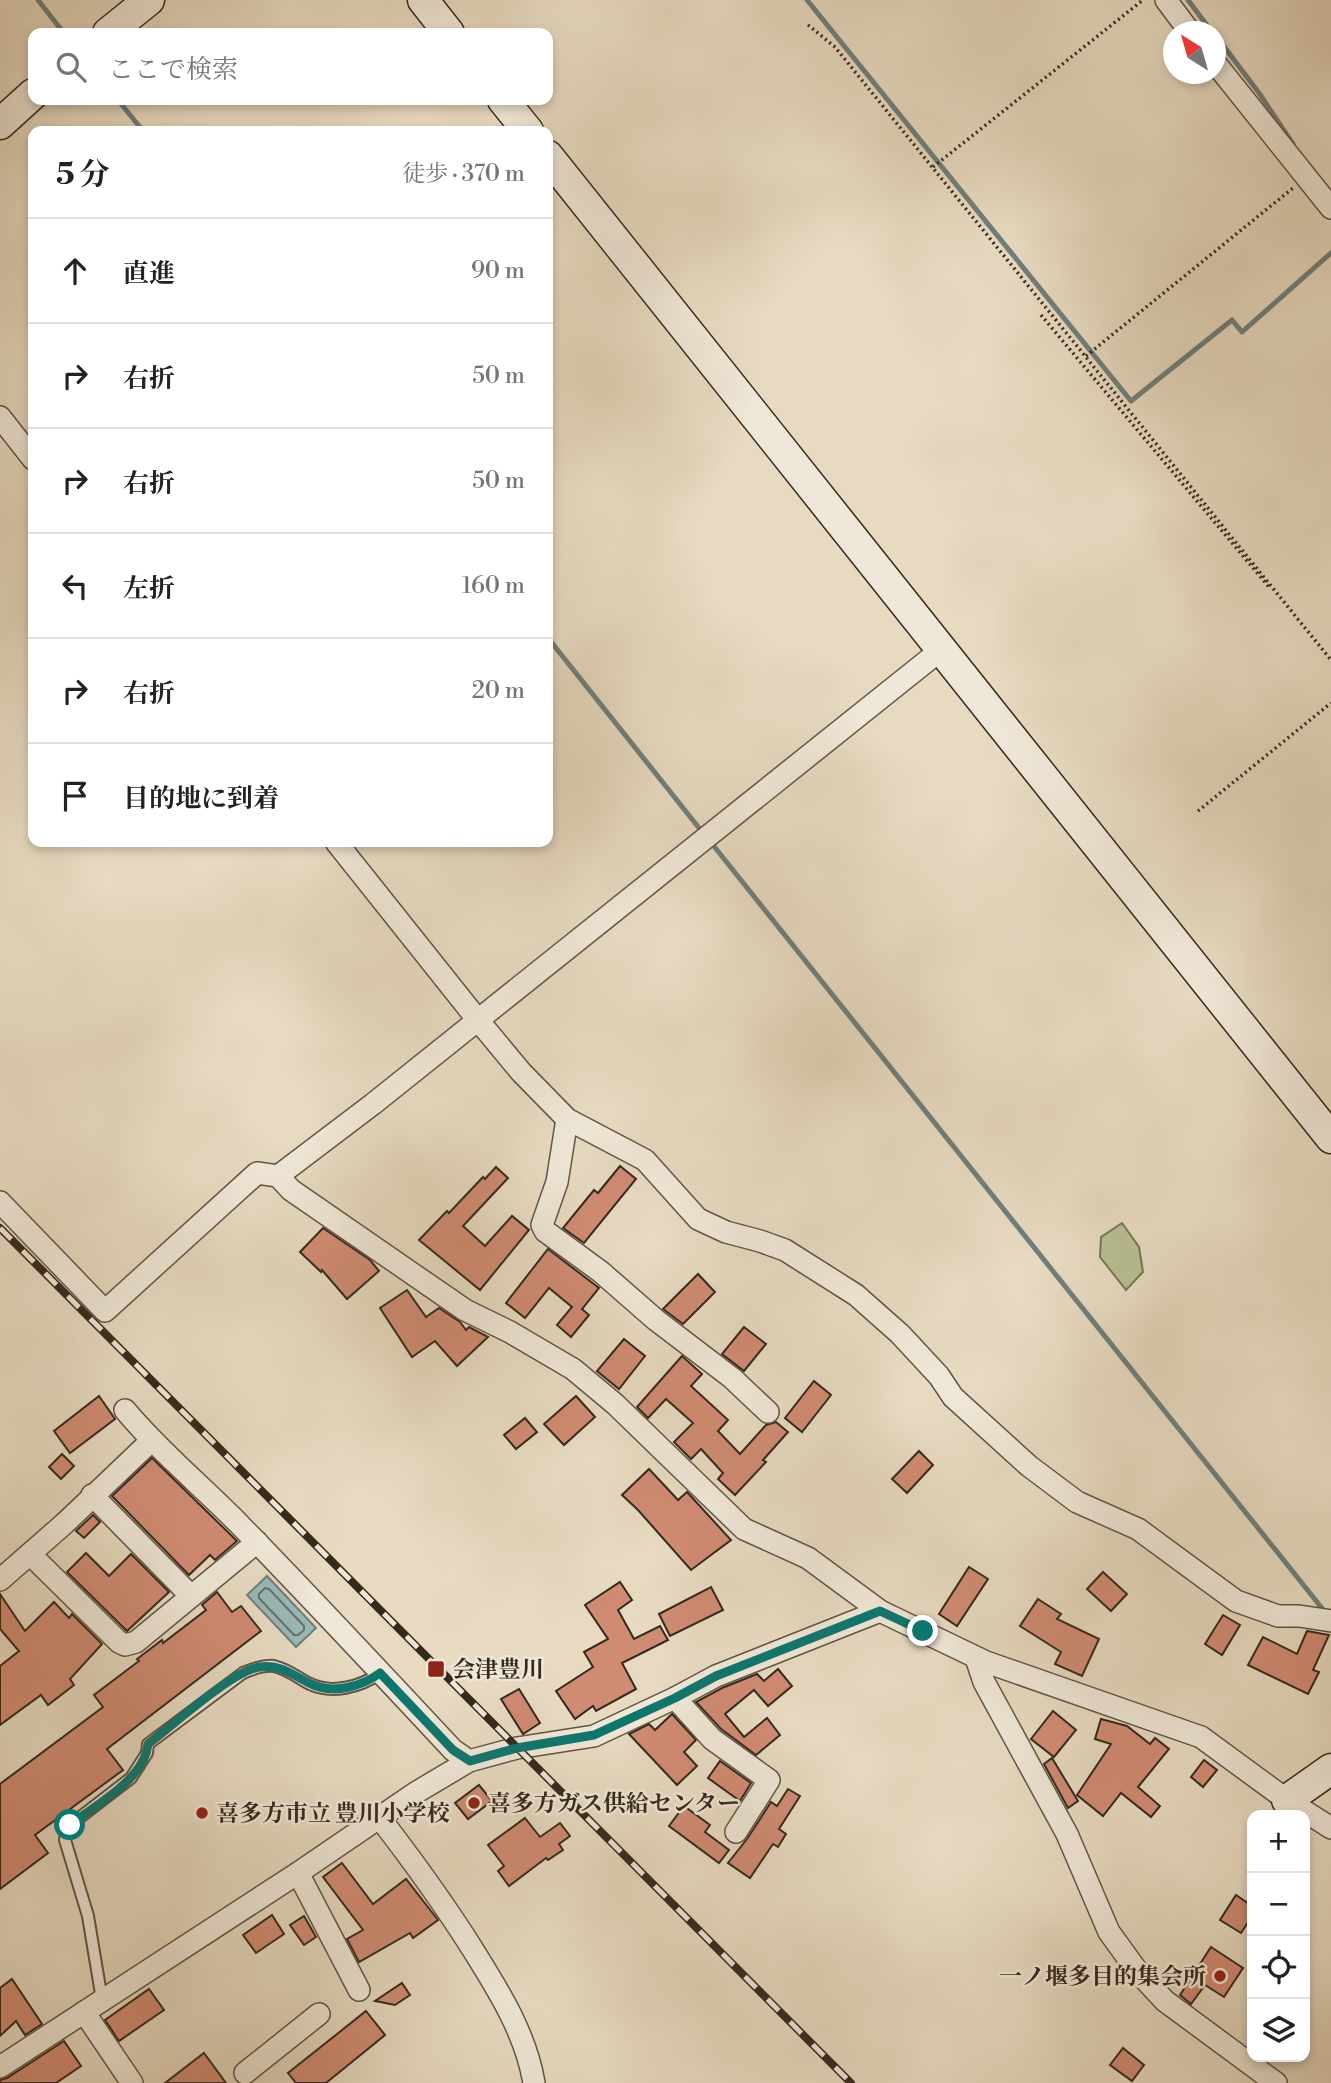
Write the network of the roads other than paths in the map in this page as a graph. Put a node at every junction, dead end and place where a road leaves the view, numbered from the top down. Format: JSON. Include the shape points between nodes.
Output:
{"nodes":[{"id":1,"x":149,"y":0,"type":"edge"},
{"id":2,"x":423,"y":0,"type":"edge"},
{"id":3,"x":1166,"y":0,"type":"edge"},
{"id":4,"x":1182,"y":21,"type":"edge"},
{"id":5,"x":114,"y":28,"type":"edge"},
{"id":6,"x":445,"y":28,"type":"edge"},
{"id":7,"x":1226,"y":77,"type":"edge"},
{"id":8,"x":28,"y":99,"type":"edge"},
{"id":9,"x":507,"y":105,"type":"edge"},
{"id":10,"x":0,"y":124,"type":"edge"},
{"id":11,"x":524,"y":126,"type":"edge"},
{"id":12,"x":553,"y":162,"type":"edge"},
{"id":13,"x":1331,"y":208,"type":"edge"},
{"id":14,"x":0,"y":417,"type":"edge"},
{"id":15,"x":28,"y":453,"type":"edge"},
{"id":16,"x":942,"y":649,"type":"junction"},
{"id":17,"x":340,"y":847,"type":"edge"},
{"id":18,"x":477,"y":1020,"type":"junction"},
{"id":19,"x":567,"y":1119,"type":"junction"},
{"id":20,"x":1331,"y":1138,"type":"edge"},
{"id":21,"x":278,"y":1176,"type":"junction"},
{"id":22,"x":0,"y":1202,"type":"edge"},
{"id":23,"x":125,"y":1410,"type":"dead end"},
{"id":24,"x":768,"y":1412,"type":"dead end"},
{"id":25,"x":151,"y":1441,"type":"junction"},
{"id":26,"x":92,"y":1495,"type":"junction"},
{"id":27,"x":257,"y":1542,"type":"junction"},
{"id":28,"x":30,"y":1554,"type":"junction"},
{"id":29,"x":0,"y":1580,"type":"edge"},
{"id":30,"x":191,"y":1596,"type":"junction"},
{"id":31,"x":880,"y":1611,"type":"junction"},
{"id":32,"x":1331,"y":1621,"type":"edge"},
{"id":33,"x":976,"y":1658,"type":"junction"},
{"id":34,"x":380,"y":1673,"type":"junction"},
{"id":35,"x":675,"y":1698,"type":"junction"},
{"id":36,"x":470,"y":1761,"type":"junction"},
{"id":37,"x":1331,"y":1769,"type":"edge"},
{"id":38,"x":1287,"y":1800,"type":"junction"},
{"id":39,"x":379,"y":1817,"type":"junction"},
{"id":40,"x":1331,"y":1828,"type":"edge"},
{"id":41,"x":736,"y":1832,"type":"dead end"},
{"id":42,"x":298,"y":1873,"type":"junction"},
{"id":43,"x":359,"y":1990,"type":"dead end"},
{"id":44,"x":102,"y":2000,"type":"junction"},
{"id":45,"x":83,"y":2012,"type":"junction"},
{"id":46,"x":319,"y":2014,"type":"dead end"},
{"id":47,"x":0,"y":2067,"type":"edge"},
{"id":48,"x":244,"y":2072,"type":"edge"},
{"id":49,"x":132,"y":2083,"type":"edge"},
{"id":50,"x":534,"y":2083,"type":"edge"},
{"id":51,"x":1276,"y":2083,"type":"edge"}],
"edges":[{"from":1,"to":5,"type":"street"},
{"from":2,"to":6,"type":"street"},
{"from":3,"to":4,"type":"street"},
{"from":7,"to":13,"type":"street"},
{"from":8,"to":10,"type":"street"},
{"from":9,"to":11,"type":"street"},
{"from":12,"to":16,"type":"street"},
{"from":14,"to":15,"type":"street"},
{"from":16,"to":18,"type":"street"},
{"from":16,"to":20,"type":"street"},
{"from":17,"to":18,"type":"street"},
{"from":18,"to":19,"type":"street"},
{"from":18,"to":21,"type":"street"},
{"from":19,"to":24,"type":"street","via":[[557,1182],[542,1225],[545,1231],[732,1378]]},
{"from":19,"to":32,"type":"street","via":[[645,1160],[698,1219],[785,1250],[856,1295],[900,1334],[953,1397],[1077,1502],[1138,1529],[1236,1601],[1278,1616]]},
{"from":21,"to":22,"type":"street","via":[[257,1173],[104,1311]]},
{"from":21,"to":31,"type":"street","via":[[291,1190],[465,1310],[573,1368],[744,1529],[808,1558]]},
{"from":23,"to":25,"type":"street"},
{"from":25,"to":26,"type":"street"},
{"from":25,"to":27,"type":"street"},
{"from":26,"to":28,"type":"street"},
{"from":26,"to":30,"type":"street"},
{"from":27,"to":30,"type":"street"},
{"from":27,"to":34,"type":"street"},
{"from":28,"to":29,"type":"street"},
{"from":28,"to":30,"type":"street","via":[[125,1645],[136,1642]]},
{"from":31,"to":33,"type":"street"},
{"from":31,"to":35,"type":"street","via":[[716,1676]]},
{"from":33,"to":38,"type":"street","via":[[1201,1737]]},
{"from":33,"to":51,"type":"street","via":[[984,1682],[1067,1834],[1119,1947],[1165,2001]]},
{"from":34,"to":36,"type":"street","via":[[453,1750]]},
{"from":34,"to":44,"type":"lane","via":[[352,1687],[337,1688],[319,1687],[272,1666],[243,1673],[148,1744],[131,1778],[70,1825],[65,1840],[88,1916]]},
{"from":35,"to":36,"type":"street","via":[[594,1735]]},
{"from":35,"to":41,"type":"street","via":[[712,1739],[769,1780]]},
{"from":36,"to":39,"type":"street"},
{"from":37,"to":38,"type":"street"},
{"from":38,"to":40,"type":"street"},
{"from":39,"to":42,"type":"street"},
{"from":39,"to":50,"type":"street","via":[[436,1892],[505,2001]]},
{"from":42,"to":43,"type":"street"},
{"from":42,"to":44,"type":"street"},
{"from":44,"to":45,"type":"street"},
{"from":45,"to":47,"type":"street"},
{"from":45,"to":49,"type":"street"},
{"from":46,"to":48,"type":"street"}]}
